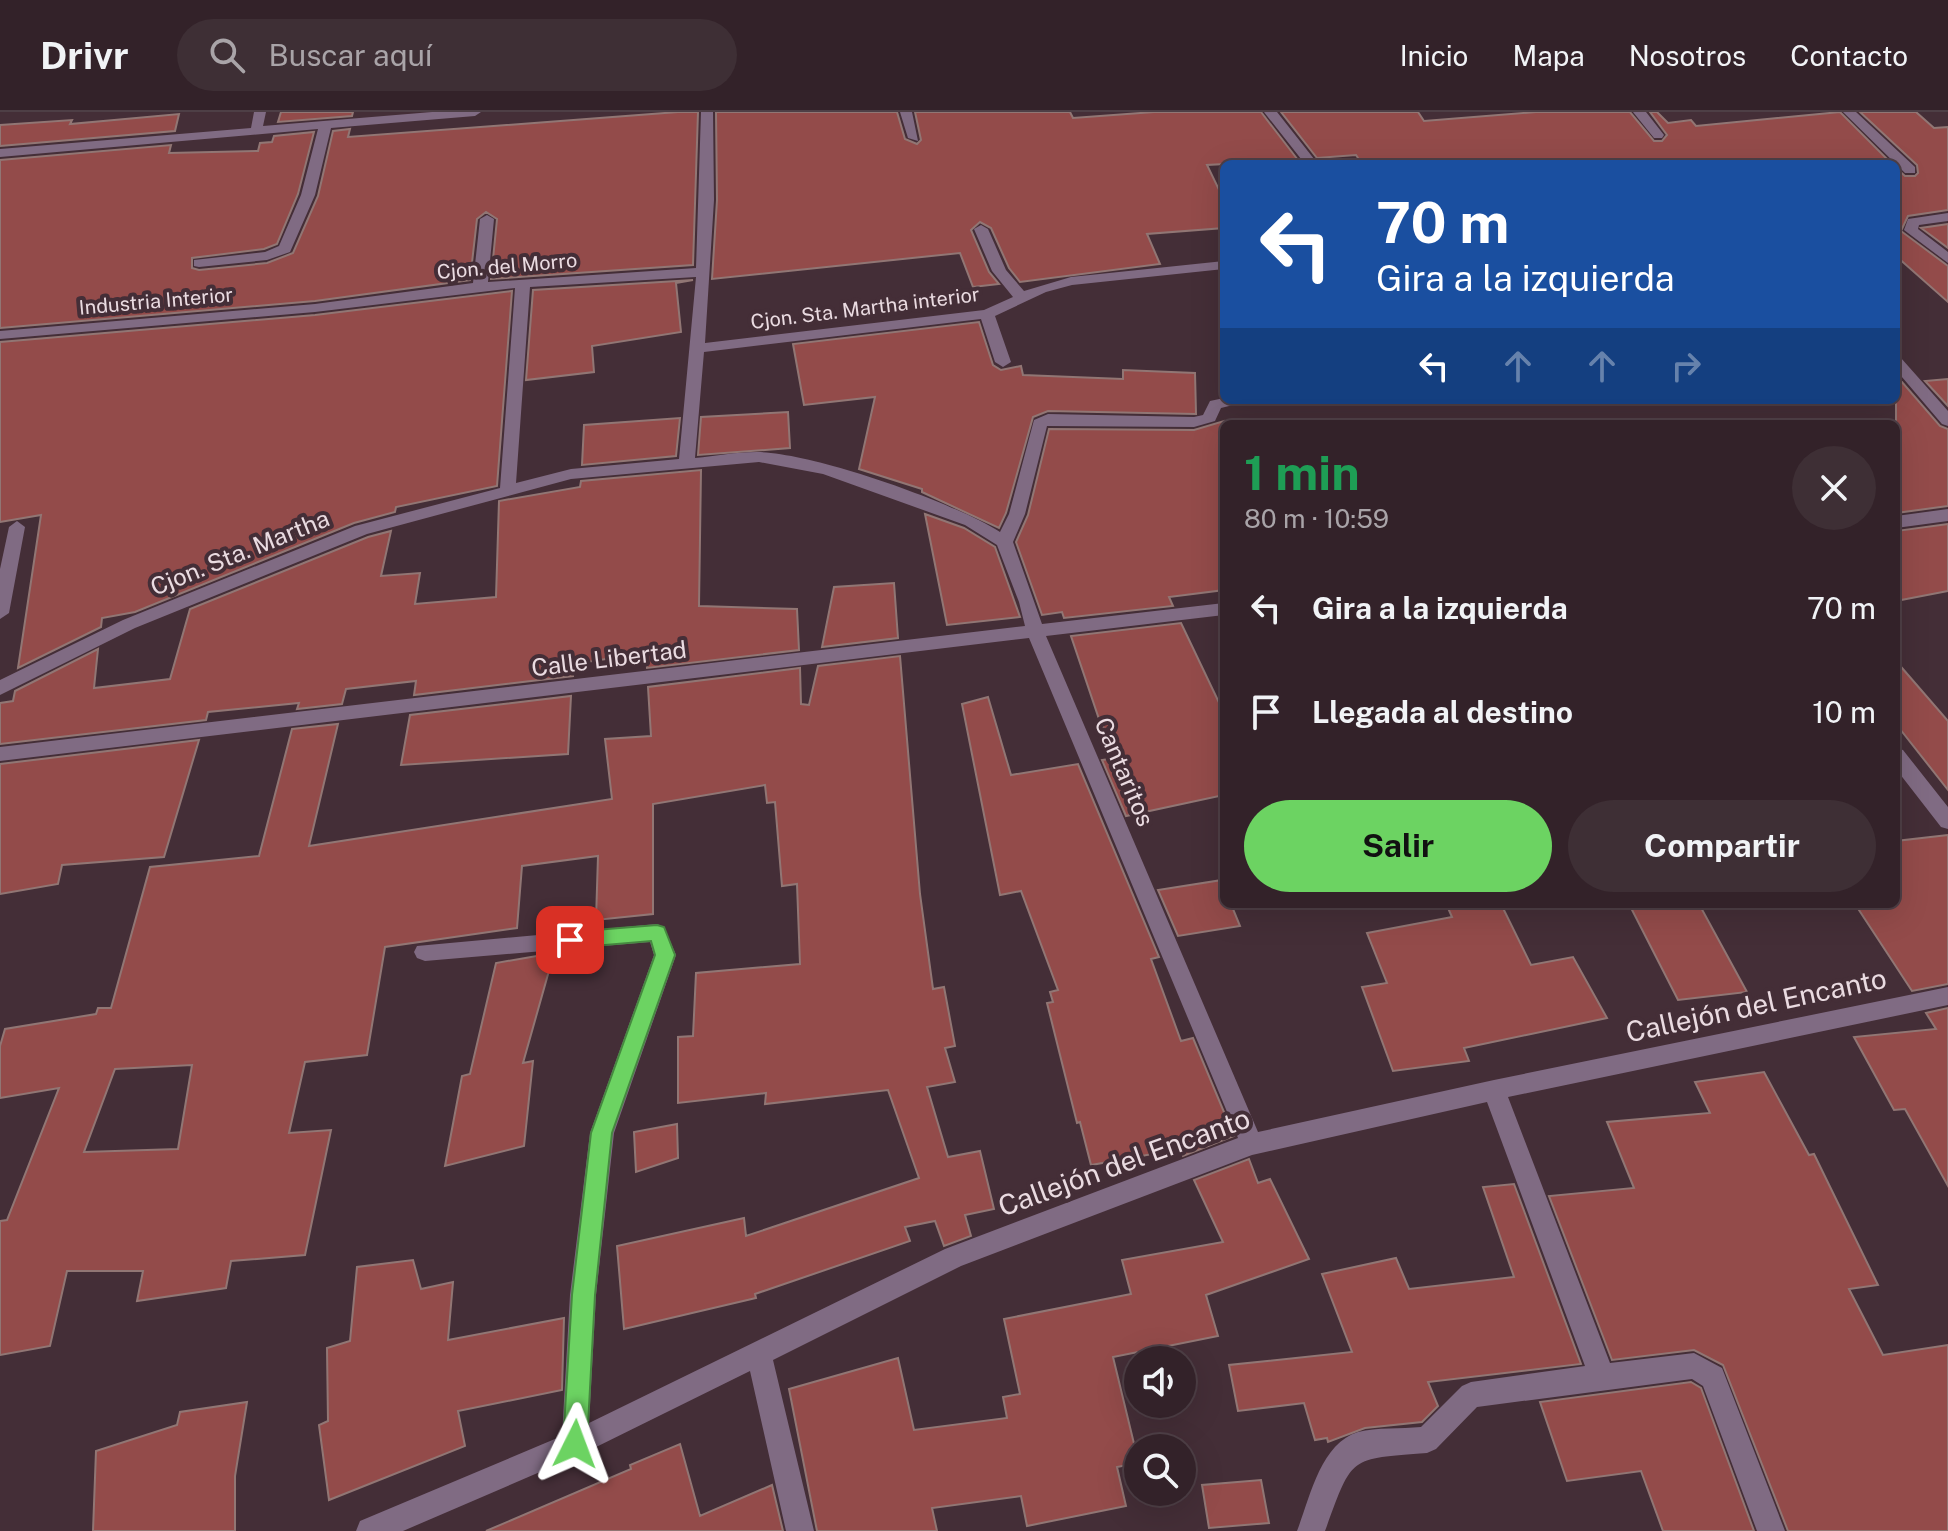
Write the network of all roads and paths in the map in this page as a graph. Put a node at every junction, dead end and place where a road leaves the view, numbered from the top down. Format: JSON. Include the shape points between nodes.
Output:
{"nodes":[{"id":1,"x":260,"y":112,"type":"edge"},
{"id":2,"x":464,"y":112,"type":"edge"},
{"id":3,"x":475,"y":112,"type":"edge"},
{"id":4,"x":707,"y":112,"type":"edge"},
{"id":5,"x":906,"y":112,"type":"edge"},
{"id":6,"x":1270,"y":112,"type":"edge"},
{"id":7,"x":1639,"y":112,"type":"edge"},
{"id":8,"x":1849,"y":112,"type":"edge"},
{"id":9,"x":325,"y":125,"type":"junction"},
{"id":10,"x":256,"y":132,"type":"junction"},
{"id":11,"x":1658,"y":135,"type":"dead end"},
{"id":12,"x":914,"y":138,"type":"dead end"},
{"id":13,"x":0,"y":153,"type":"edge"},
{"id":14,"x":1309,"y":160,"type":"edge"},
{"id":15,"x":1899,"y":160,"type":"edge"},
{"id":16,"x":1900,"y":160,"type":"edge"},
{"id":17,"x":1910,"y":170,"type":"dead end"},
{"id":18,"x":1948,"y":217,"type":"edge"},
{"id":19,"x":487,"y":219,"type":"dead end"},
{"id":20,"x":981,"y":229,"type":"dead end"},
{"id":21,"x":1948,"y":259,"type":"edge"},
{"id":22,"x":199,"y":263,"type":"dead end"},
{"id":23,"x":1220,"y":265,"type":"edge"},
{"id":24,"x":703,"y":272,"type":"junction"},
{"id":25,"x":523,"y":283,"type":"junction"},
{"id":26,"x":480,"y":287,"type":"junction"},
{"id":27,"x":1021,"y":297,"type":"junction"},
{"id":28,"x":315,"y":308,"type":"joint"},
{"id":29,"x":987,"y":314,"type":"junction"},
{"id":30,"x":0,"y":335,"type":"edge"},
{"id":31,"x":695,"y":349,"type":"junction"},
{"id":32,"x":1003,"y":362,"type":"dead end"},
{"id":33,"x":1900,"y":366,"type":"edge"},
{"id":34,"x":1220,"y":403,"type":"edge"},
{"id":35,"x":1948,"y":421,"type":"edge"},
{"id":36,"x":687,"y":461,"type":"junction"},
{"id":37,"x":508,"y":488,"type":"junction"},
{"id":38,"x":1948,"y":515,"type":"edge"},
{"id":39,"x":1900,"y":521,"type":"edge"},
{"id":40,"x":17,"y":527,"type":"dead end"},
{"id":41,"x":1004,"y":542,"type":"junction"},
{"id":42,"x":1220,"y":610,"type":"edge"},
{"id":43,"x":0,"y":613,"type":"edge"},
{"id":44,"x":1036,"y":634,"type":"junction"},
{"id":45,"x":0,"y":688,"type":"edge"},
{"id":46,"x":0,"y":754,"type":"edge"},
{"id":47,"x":1900,"y":760,"type":"edge"},
{"id":48,"x":1948,"y":821,"type":"edge"},
{"id":49,"x":425,"y":952,"type":"dead end"},
{"id":50,"x":1948,"y":996,"type":"edge"},
{"id":51,"x":1494,"y":1090,"type":"junction"},
{"id":52,"x":1252,"y":1144,"type":"junction"},
{"id":53,"x":759,"y":1355,"type":"junction"},
{"id":54,"x":1602,"y":1377,"type":"junction"},
{"id":55,"x":575,"y":1444,"type":"junction"},
{"id":56,"x":370,"y":1531,"type":"edge"},
{"id":57,"x":800,"y":1531,"type":"edge"},
{"id":58,"x":1311,"y":1531,"type":"edge"},
{"id":59,"x":1771,"y":1531,"type":"edge"}],
"edges":[{"from":1,"to":10,"type":"street"},
{"from":2,"to":3,"type":"street"},
{"from":2,"to":9,"type":"street"},
{"from":4,"to":24,"type":"street"},
{"from":5,"to":12,"type":"street"},
{"from":6,"to":14,"type":"street"},
{"from":7,"to":11,"type":"street"},
{"from":8,"to":15,"type":"street"},
{"from":9,"to":10,"type":"street"},
{"from":9,"to":22,"type":"street","via":[[308,195],[285,249],[267,256]]},
{"from":10,"to":13,"type":"street"},
{"from":16,"to":17,"type":"street"},
{"from":18,"to":21,"type":"street","via":[[1913,222],[1911,230]]},
{"from":19,"to":26,"type":"street"},
{"from":20,"to":27,"type":"street","via":[[999,271]]},
{"from":23,"to":27,"type":"street","name":"Cjon. Sta. Martha interior","via":[[1071,281]]},
{"from":24,"to":25,"type":"street","name":"Cjon. del Morro"},
{"from":24,"to":31,"type":"street"},
{"from":25,"to":26,"type":"street","name":"Cjon. del Morro"},
{"from":25,"to":37,"type":"street"},
{"from":26,"to":28,"type":"street","name":"Cjon. del Morro"},
{"from":27,"to":29,"type":"street","name":"Cjon. Sta. Martha interior"},
{"from":28,"to":30,"type":"street","name":"Industria Interior"},
{"from":29,"to":31,"type":"street","name":"Cjon. Sta. Martha interior"},
{"from":29,"to":32,"type":"street"},
{"from":31,"to":36,"type":"street"},
{"from":33,"to":35,"type":"street"},
{"from":34,"to":41,"type":"street","via":[[1209,418],[1194,422],[1040,423],[1017,514]]},
{"from":36,"to":37,"type":"street","name":"Cjon. Sta. Martha","via":[[571,474]]},
{"from":36,"to":41,"type":"street","name":"Cjon. Sta. Martha","via":[[759,457],[826,469],[971,521]]},
{"from":37,"to":45,"type":"street","name":"Cjon. Sta. Martha","via":[[361,530],[129,624]]},
{"from":38,"to":39,"type":"street"},
{"from":40,"to":43,"type":"street"},
{"from":41,"to":44,"type":"street","name":"Cantaritos"},
{"from":42,"to":44,"type":"street","name":"Calle Libertad"},
{"from":44,"to":46,"type":"street","name":"Calle Libertad"},
{"from":44,"to":52,"type":"street","name":"Cantaritos"},
{"from":47,"to":48,"type":"street"},
{"from":49,"to":55,"type":"street","via":[[657,933],[665,955],[602,1133],[583,1295]]},
{"from":50,"to":51,"type":"street","name":"Callejón del Encanto"},
{"from":51,"to":52,"type":"street","name":"Callejón del Encanto"},
{"from":51,"to":54,"type":"street"},
{"from":52,"to":53,"type":"street","name":"Callejón del Encanto","via":[[954,1257]]},
{"from":53,"to":55,"type":"street","name":"Callejón del Encanto"},
{"from":53,"to":57,"type":"street"},
{"from":54,"to":58,"type":"street","via":[[1471,1395],[1427,1440],[1360,1445],[1335,1467]]},
{"from":54,"to":59,"type":"street","via":[[1694,1366],[1713,1377]]},
{"from":55,"to":56,"type":"street","name":"Callejón del Encanto"}]}
